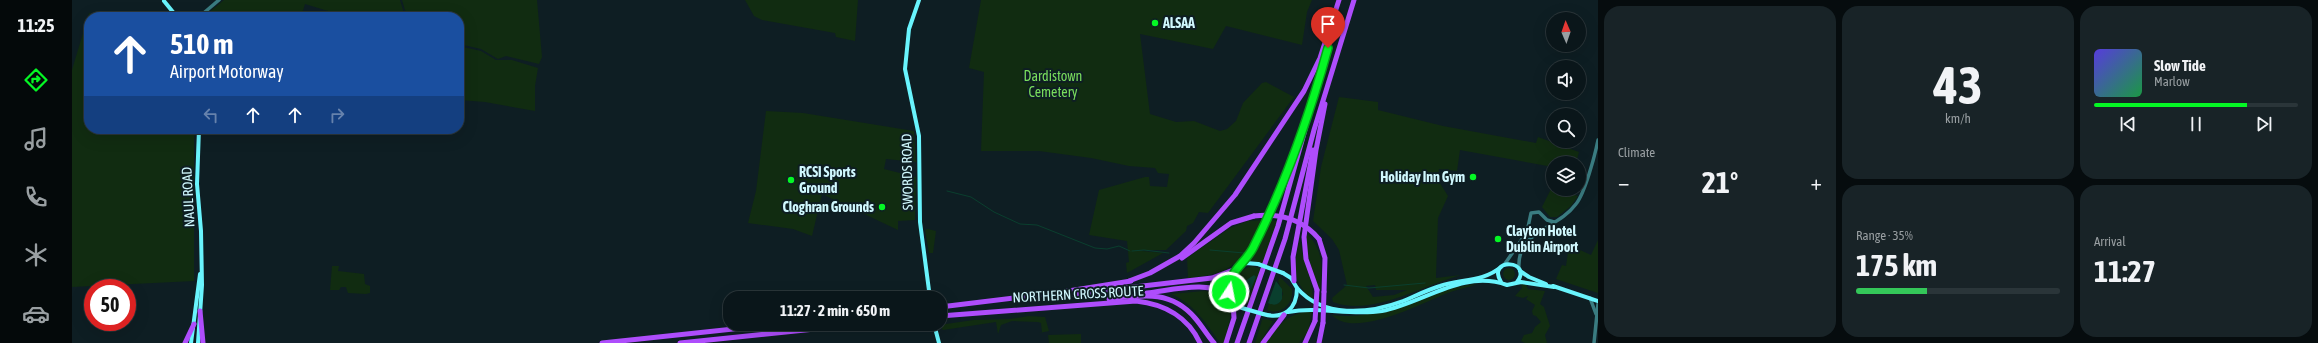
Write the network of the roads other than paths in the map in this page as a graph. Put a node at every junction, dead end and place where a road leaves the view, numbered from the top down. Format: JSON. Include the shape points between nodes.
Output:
{"nodes":[{"id":1,"x":219,"y":0,"type":"edge"},
{"id":2,"x":919,"y":0,"type":"edge"},
{"id":3,"x":1340,"y":0,"type":"edge"},
{"id":4,"x":1354,"y":0,"type":"edge"},
{"id":5,"x":164,"y":1,"type":"edge"},
{"id":6,"x":170,"y":12,"type":"edge"},
{"id":7,"x":173,"y":12,"type":"edge"},
{"id":8,"x":205,"y":12,"type":"edge"},
{"id":9,"x":1331,"y":76,"type":"junction"},
{"id":10,"x":1323,"y":100,"type":"junction"},
{"id":11,"x":1313,"y":105,"type":"junction"},
{"id":12,"x":199,"y":134,"type":"edge"},
{"id":13,"x":1598,"y":140,"type":"edge"},
{"id":14,"x":1545,"y":218,"type":"junction"},
{"id":15,"x":1554,"y":222,"type":"junction"},
{"id":16,"x":1527,"y":229,"type":"junction"},
{"id":17,"x":1542,"y":230,"type":"junction"},
{"id":18,"x":1536,"y":234,"type":"junction"},
{"id":19,"x":202,"y":263,"type":"junction"},
{"id":20,"x":1502,"y":266,"type":"junction"},
{"id":21,"x":1237,"y":267,"type":"junction"},
{"id":22,"x":1520,"y":270,"type":"junction"},
{"id":23,"x":1129,"y":281,"type":"junction"},
{"id":24,"x":1294,"y":281,"type":"junction"},
{"id":25,"x":1501,"y":282,"type":"junction"},
{"id":26,"x":1517,"y":282,"type":"junction"},
{"id":27,"x":1554,"y":287,"type":"junction"},
{"id":28,"x":1297,"y":288,"type":"junction"},
{"id":29,"x":929,"y":291,"type":"edge"},
{"id":30,"x":1119,"y":298,"type":"junction"},
{"id":31,"x":1590,"y":298,"type":"junction"},
{"id":32,"x":1232,"y":300,"type":"junction"},
{"id":33,"x":1598,"y":302,"type":"edge"},
{"id":34,"x":947,"y":306,"type":"edge"},
{"id":35,"x":947,"y":306,"type":"edge"},
{"id":36,"x":1015,"y":309,"type":"junction"},
{"id":37,"x":200,"y":311,"type":"junction"},
{"id":38,"x":1286,"y":313,"type":"junction"},
{"id":39,"x":947,"y":315,"type":"edge"},
{"id":40,"x":1597,"y":320,"type":"junction"},
{"id":41,"x":194,"y":324,"type":"junction"},
{"id":42,"x":723,"y":330,"type":"edge"},
{"id":43,"x":796,"y":331,"type":"edge"},
{"id":44,"x":936,"y":331,"type":"edge"},
{"id":45,"x":185,"y":343,"type":"edge"},
{"id":46,"x":191,"y":343,"type":"edge"},
{"id":47,"x":198,"y":343,"type":"edge"},
{"id":48,"x":203,"y":343,"type":"edge"},
{"id":49,"x":602,"y":343,"type":"edge"},
{"id":50,"x":680,"y":343,"type":"edge"},
{"id":51,"x":939,"y":343,"type":"edge"},
{"id":52,"x":1200,"y":343,"type":"edge"},
{"id":53,"x":1214,"y":343,"type":"edge"},
{"id":54,"x":1226,"y":343,"type":"edge"},
{"id":55,"x":1237,"y":343,"type":"edge"},
{"id":56,"x":1249,"y":343,"type":"edge"},
{"id":57,"x":1263,"y":343,"type":"edge"},
{"id":58,"x":1305,"y":343,"type":"edge"},
{"id":59,"x":1319,"y":343,"type":"edge"},
{"id":60,"x":1594,"y":343,"type":"edge"}],
"edges":[{"from":1,"to":8,"type":"street"},
{"from":2,"to":29,"type":"main road","name":"SWORDS ROAD","via":[[909,28],[905,70],[919,136],[920,222]]},
{"from":3,"to":11,"type":"highway"},
{"from":3,"to":23,"type":"highway","via":[[1320,58],[1304,91],[1235,195],[1180,256],[1150,273]]},
{"from":4,"to":9,"type":"highway"},
{"from":5,"to":6,"type":"main road"},
{"from":5,"to":7,"type":"main road"},
{"from":9,"to":10,"type":"highway"},
{"from":9,"to":58,"type":"highway","bridge":true,"via":[[1316,150],[1304,237],[1306,259],[1317,290],[1315,321]]},
{"from":10,"to":24,"type":"highway","via":[[1293,257]]},
{"from":10,"to":56,"type":"highway","via":[[1285,239]]},
{"from":11,"to":21,"type":"highway","via":[[1285,180],[1252,250]]},
{"from":11,"to":55,"type":"highway","via":[[1278,226]]},
{"from":12,"to":19,"type":"main road","name":"NAUL ROAD","via":[[197,184]]},
{"from":13,"to":15,"type":"street","via":[[1579,199],[1566,214]]},
{"from":14,"to":15,"type":"street"},
{"from":14,"to":16,"type":"street","via":[[1539,212],[1531,214]]},
{"from":14,"to":17,"type":"street"},
{"from":15,"to":17,"type":"street"},
{"from":16,"to":18,"type":"street"},
{"from":16,"to":20,"type":"street","via":[[1515,252]]},
{"from":17,"to":18,"type":"street"},
{"from":18,"to":22,"type":"street","via":[[1528,240],[1520,253]]},
{"from":19,"to":37,"type":"main road","name":"NAUL ROAD"},
{"from":19,"to":41,"type":"main road","name":"NAUL ROAD"},
{"from":20,"to":22,"type":"main road","via":[[1512,264]]},
{"from":20,"to":25,"type":"main road","via":[[1498,274]]},
{"from":20,"to":28,"type":"main road","via":[[1485,277],[1441,286],[1402,302],[1371,309],[1351,311],[1321,306],[1312,302]]},
{"from":21,"to":24,"type":"main road","bridge":true,"via":[[1246,263],[1258,264],[1284,273]]},
{"from":21,"to":32,"type":"main road","via":[[1229,282]]},
{"from":21,"to":35,"type":"highway","via":[[1212,278]]},
{"from":22,"to":26,"type":"main road"},
{"from":22,"to":27,"type":"main road","via":[[1529,277]]},
{"from":23,"to":34,"type":"highway"},
{"from":23,"to":59,"type":"highway","bridge":true,"via":[[1146,278],[1166,268],[1226,226],[1254,216],[1290,219],[1309,228],[1319,239],[1325,258],[1323,323]]},
{"from":24,"to":28,"type":"main road"},
{"from":25,"to":26,"type":"main road","via":[[1510,286]]},
{"from":25,"to":38,"type":"main road","via":[[1487,281],[1448,287],[1382,311],[1342,313],[1306,309]]},
{"from":26,"to":27,"type":"main road"},
{"from":27,"to":31,"type":"main road"},
{"from":28,"to":38,"type":"main road","via":[[1294,304]]},
{"from":30,"to":32,"type":"highway","via":[[1206,287],[1218,289]]},
{"from":30,"to":36,"type":"highway"},
{"from":30,"to":53,"type":"highway","via":[[1168,298],[1190,312]]},
{"from":31,"to":33,"type":"main road"},
{"from":31,"to":40,"type":"street"},
{"from":32,"to":38,"type":"main road","bridge":true,"via":[[1242,308],[1274,317]]},
{"from":32,"to":54,"type":"highway","via":[[1234,318]]},
{"from":33,"to":40,"type":"street"},
{"from":36,"to":39,"type":"highway","name":"NORTHERN CROSS ROUTE"},
{"from":36,"to":52,"type":"highway","name":"NORTHERN CROSS ROUTE","via":[[1125,301],[1150,302],[1178,316],[1193,331]]},
{"from":37,"to":47,"type":"main road","name":"NAUL ROAD"},
{"from":37,"to":48,"type":"highway"},
{"from":38,"to":57,"type":"highway"},
{"from":40,"to":60,"type":"street"},
{"from":41,"to":45,"type":"highway"},
{"from":41,"to":46,"type":"main road","name":"NAUL ROAD"},
{"from":42,"to":49,"type":"highway"},
{"from":43,"to":50,"type":"highway"},
{"from":44,"to":51,"type":"main road"}]}
